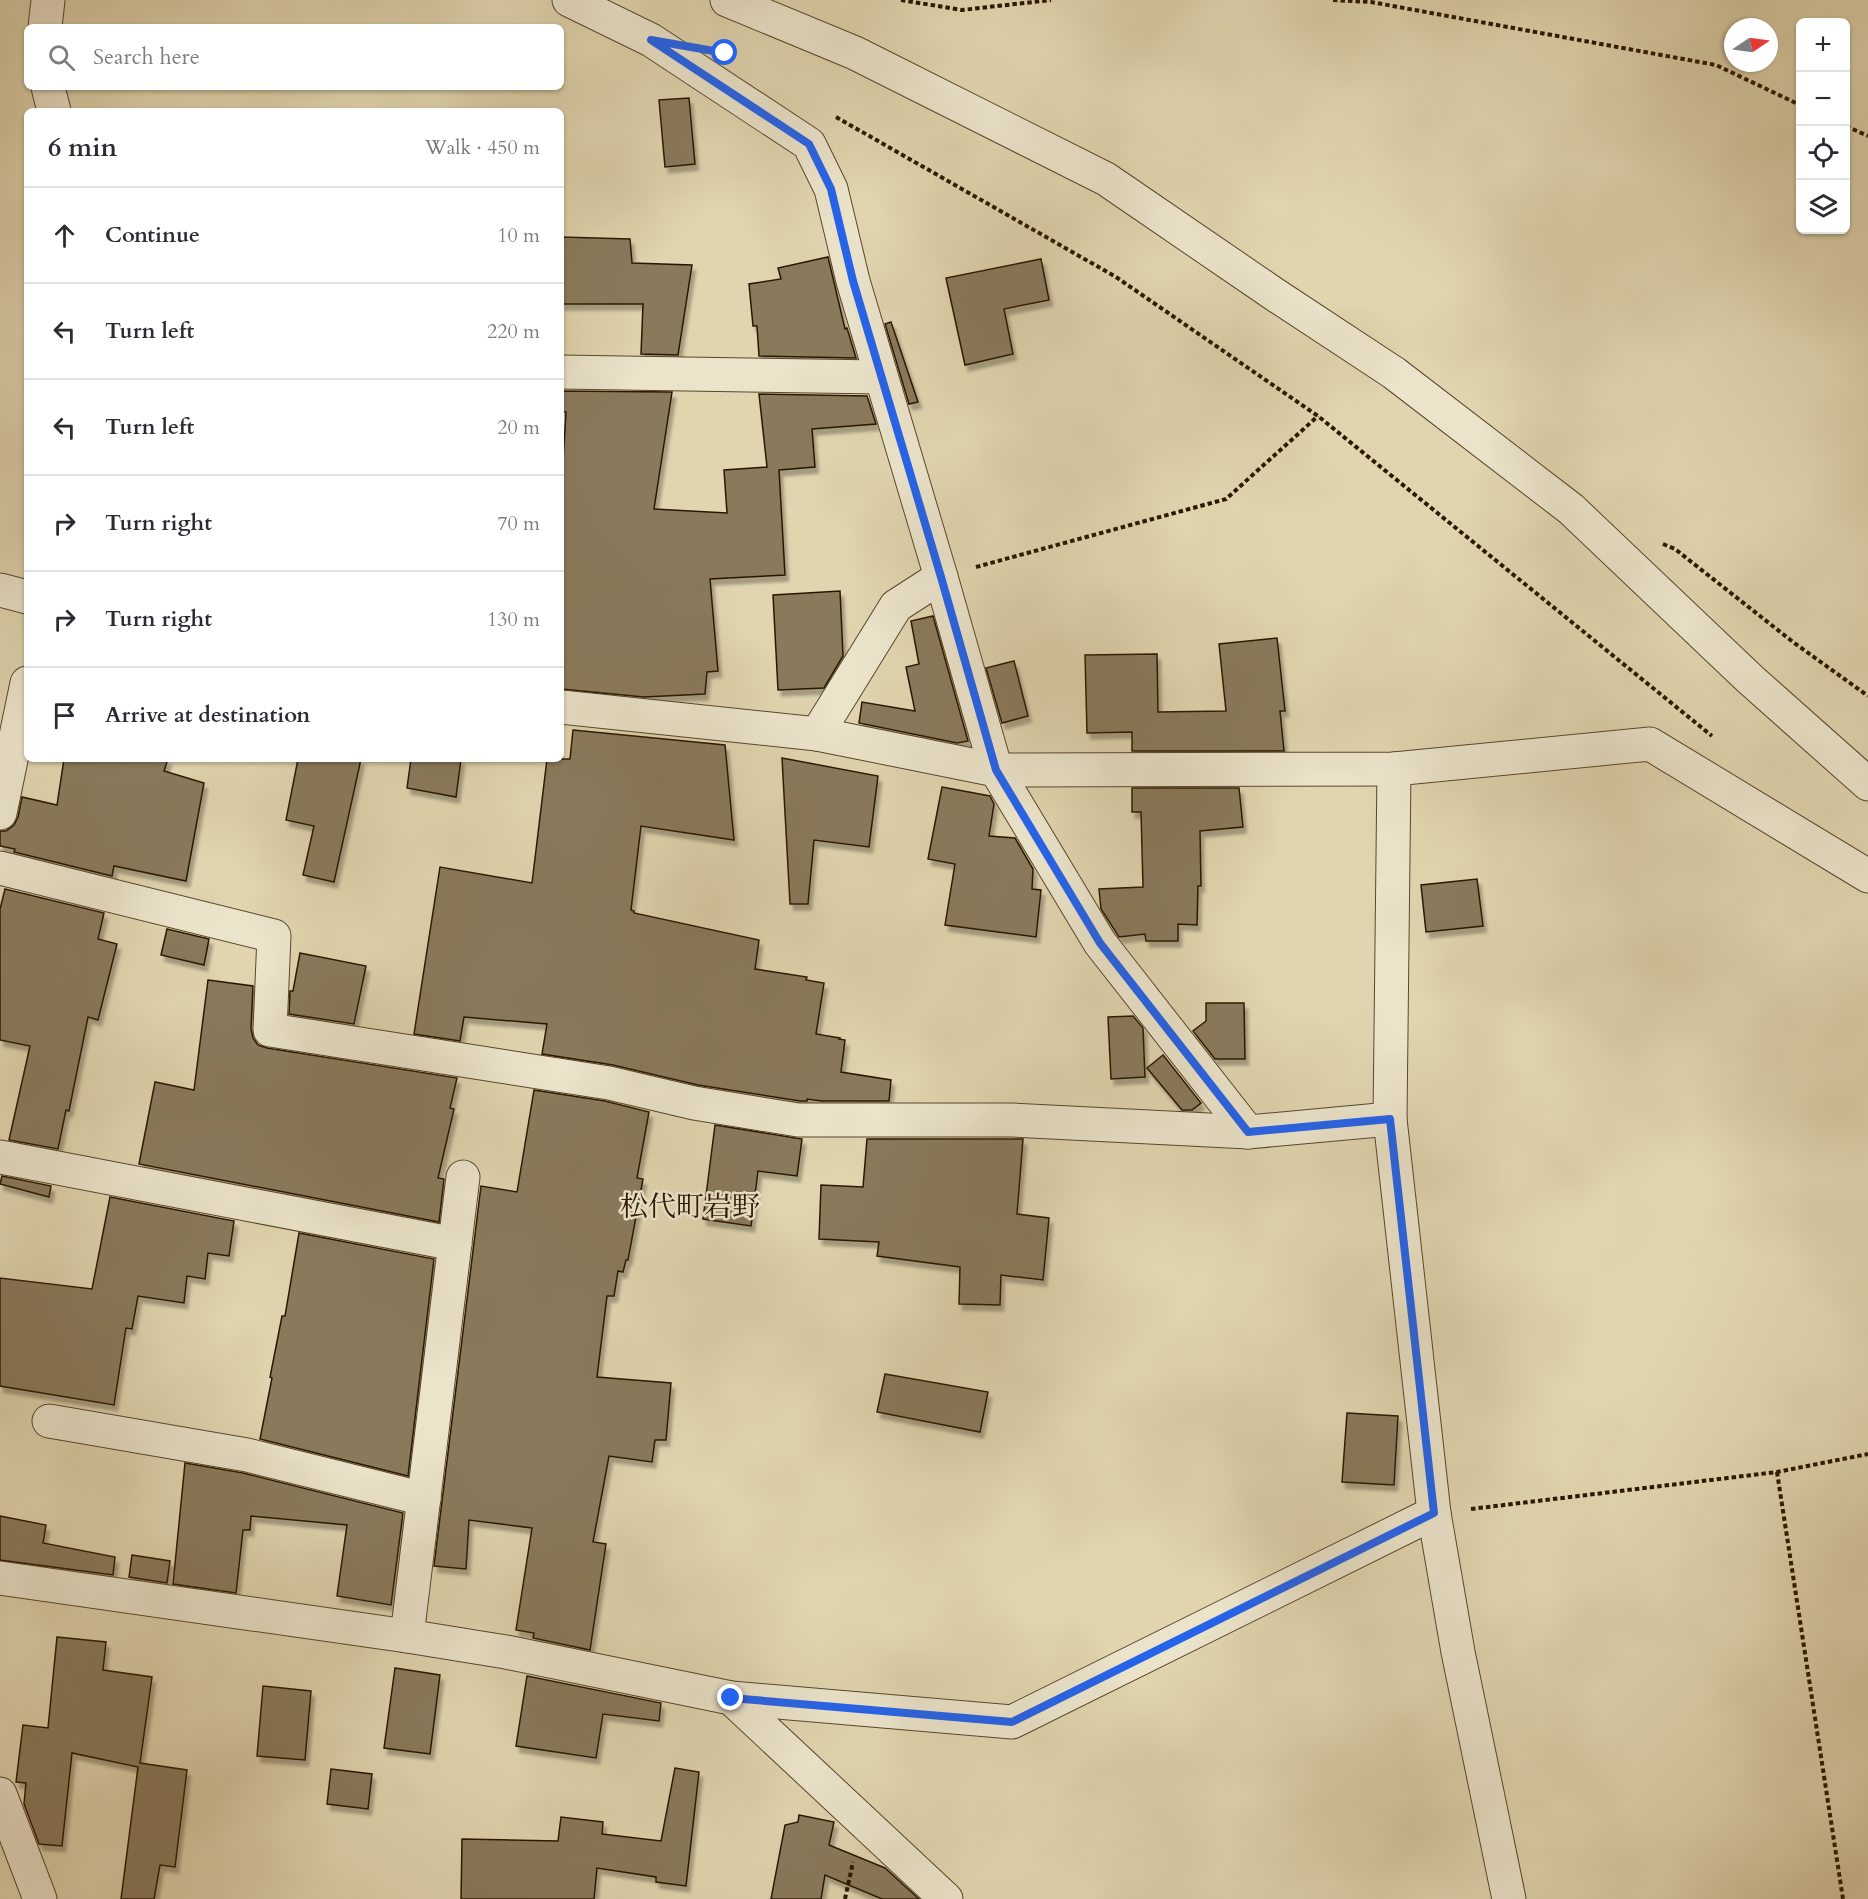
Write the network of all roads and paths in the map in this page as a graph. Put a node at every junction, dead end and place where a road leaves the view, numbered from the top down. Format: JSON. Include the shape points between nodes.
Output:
{"nodes":[{"id":1,"x":48,"y":0,"type":"edge"},
{"id":2,"x":568,"y":0,"type":"edge"},
{"id":3,"x":727,"y":0,"type":"edge"},
{"id":4,"x":901,"y":0,"type":"edge"},
{"id":5,"x":1051,"y":0,"type":"edge"},
{"id":6,"x":1333,"y":0,"type":"edge"},
{"id":7,"x":45,"y":24,"type":"edge"},
{"id":8,"x":49,"y":90,"type":"edge"},
{"id":9,"x":1796,"y":103,"type":"edge"},
{"id":10,"x":53,"y":108,"type":"edge"},
{"id":11,"x":828,"y":112,"type":"dead end"},
{"id":12,"x":1850,"y":128,"type":"edge"},
{"id":13,"x":1868,"y":136,"type":"edge"},
{"id":14,"x":564,"y":372,"type":"edge"},
{"id":15,"x":881,"y":377,"type":"junction"},
{"id":16,"x":1318,"y":416,"type":"junction"},
{"id":17,"x":1654,"y":540,"type":"dead end"},
{"id":18,"x":941,"y":577,"type":"junction"},
{"id":19,"x":0,"y":590,"type":"edge"},
{"id":20,"x":24,"y":596,"type":"edge"},
{"id":21,"x":1868,"y":696,"type":"edge"},
{"id":22,"x":24,"y":697,"type":"edge"},
{"id":23,"x":564,"y":707,"type":"edge"},
{"id":24,"x":817,"y":734,"type":"junction"},
{"id":25,"x":1716,"y":738,"type":"dead end"},
{"id":26,"x":1394,"y":769,"type":"junction"},
{"id":27,"x":996,"y":770,"type":"junction"},
{"id":28,"x":1868,"y":784,"type":"edge"},
{"id":29,"x":0,"y":813,"type":"edge"},
{"id":30,"x":0,"y":868,"type":"edge"},
{"id":31,"x":1868,"y":876,"type":"edge"},
{"id":32,"x":1390,"y":1119,"type":"junction"},
{"id":33,"x":1248,"y":1132,"type":"junction"},
{"id":34,"x":0,"y":1157,"type":"edge"},
{"id":35,"x":463,"y":1177,"type":"dead end"},
{"id":36,"x":455,"y":1244,"type":"junction"},
{"id":37,"x":49,"y":1421,"type":"dead end"},
{"id":38,"x":1868,"y":1454,"type":"edge"},
{"id":39,"x":1777,"y":1472,"type":"junction"},
{"id":40,"x":424,"y":1499,"type":"junction"},
{"id":41,"x":1434,"y":1513,"type":"junction"},
{"id":42,"x":0,"y":1578,"type":"edge"},
{"id":43,"x":407,"y":1636,"type":"junction"},
{"id":44,"x":731,"y":1698,"type":"junction"},
{"id":45,"x":0,"y":1794,"type":"edge"},
{"id":46,"x":40,"y":1899,"type":"edge"},
{"id":47,"x":946,"y":1899,"type":"edge"},
{"id":48,"x":1509,"y":1899,"type":"edge"},
{"id":49,"x":1843,"y":1899,"type":"edge"}],
"edges":[{"from":1,"to":7,"type":"street"},
{"from":2,"to":15,"type":"street","via":[[651,40],[809,144],[831,189]]},
{"from":3,"to":28,"type":"street","via":[[855,53],[1106,179],[1394,373],[1570,509]]},
{"from":4,"to":5,"type":"path","via":[[962,10]]},
{"from":6,"to":9,"type":"path","via":[[1371,2],[1716,65]]},
{"from":8,"to":10,"type":"street"},
{"from":11,"to":16,"type":"path","via":[[1116,277]]},
{"from":12,"to":13,"type":"path"},
{"from":14,"to":15,"type":"street"},
{"from":15,"to":18,"type":"street"},
{"from":16,"to":18,"type":"path","via":[[1226,499]]},
{"from":16,"to":25,"type":"path"},
{"from":17,"to":21,"type":"path","via":[[1675,549]]},
{"from":18,"to":24,"type":"street","via":[[896,606]]},
{"from":18,"to":27,"type":"street"},
{"from":19,"to":20,"type":"street"},
{"from":22,"to":29,"type":"street"},
{"from":23,"to":24,"type":"street"},
{"from":24,"to":27,"type":"street"},
{"from":26,"to":27,"type":"street"},
{"from":26,"to":31,"type":"street","via":[[1650,744]]},
{"from":26,"to":32,"type":"street"},
{"from":27,"to":33,"type":"street","via":[[1100,943]]},
{"from":30,"to":33,"type":"street","via":[[274,936],[270,1030],[609,1083],[694,1103],[798,1119],[1012,1120]]},
{"from":32,"to":33,"type":"street"},
{"from":32,"to":41,"type":"street"},
{"from":34,"to":36,"type":"street"},
{"from":35,"to":36,"type":"street"},
{"from":36,"to":40,"type":"street"},
{"from":37,"to":40,"type":"street","via":[[248,1455]]},
{"from":38,"to":39,"type":"path"},
{"from":39,"to":41,"type":"path"},
{"from":39,"to":49,"type":"path"},
{"from":40,"to":43,"type":"street"},
{"from":41,"to":44,"type":"street","via":[[1012,1722]]},
{"from":41,"to":48,"type":"street"},
{"from":42,"to":43,"type":"street"},
{"from":43,"to":44,"type":"street"},
{"from":44,"to":47,"type":"street"},
{"from":45,"to":46,"type":"street"}]}
